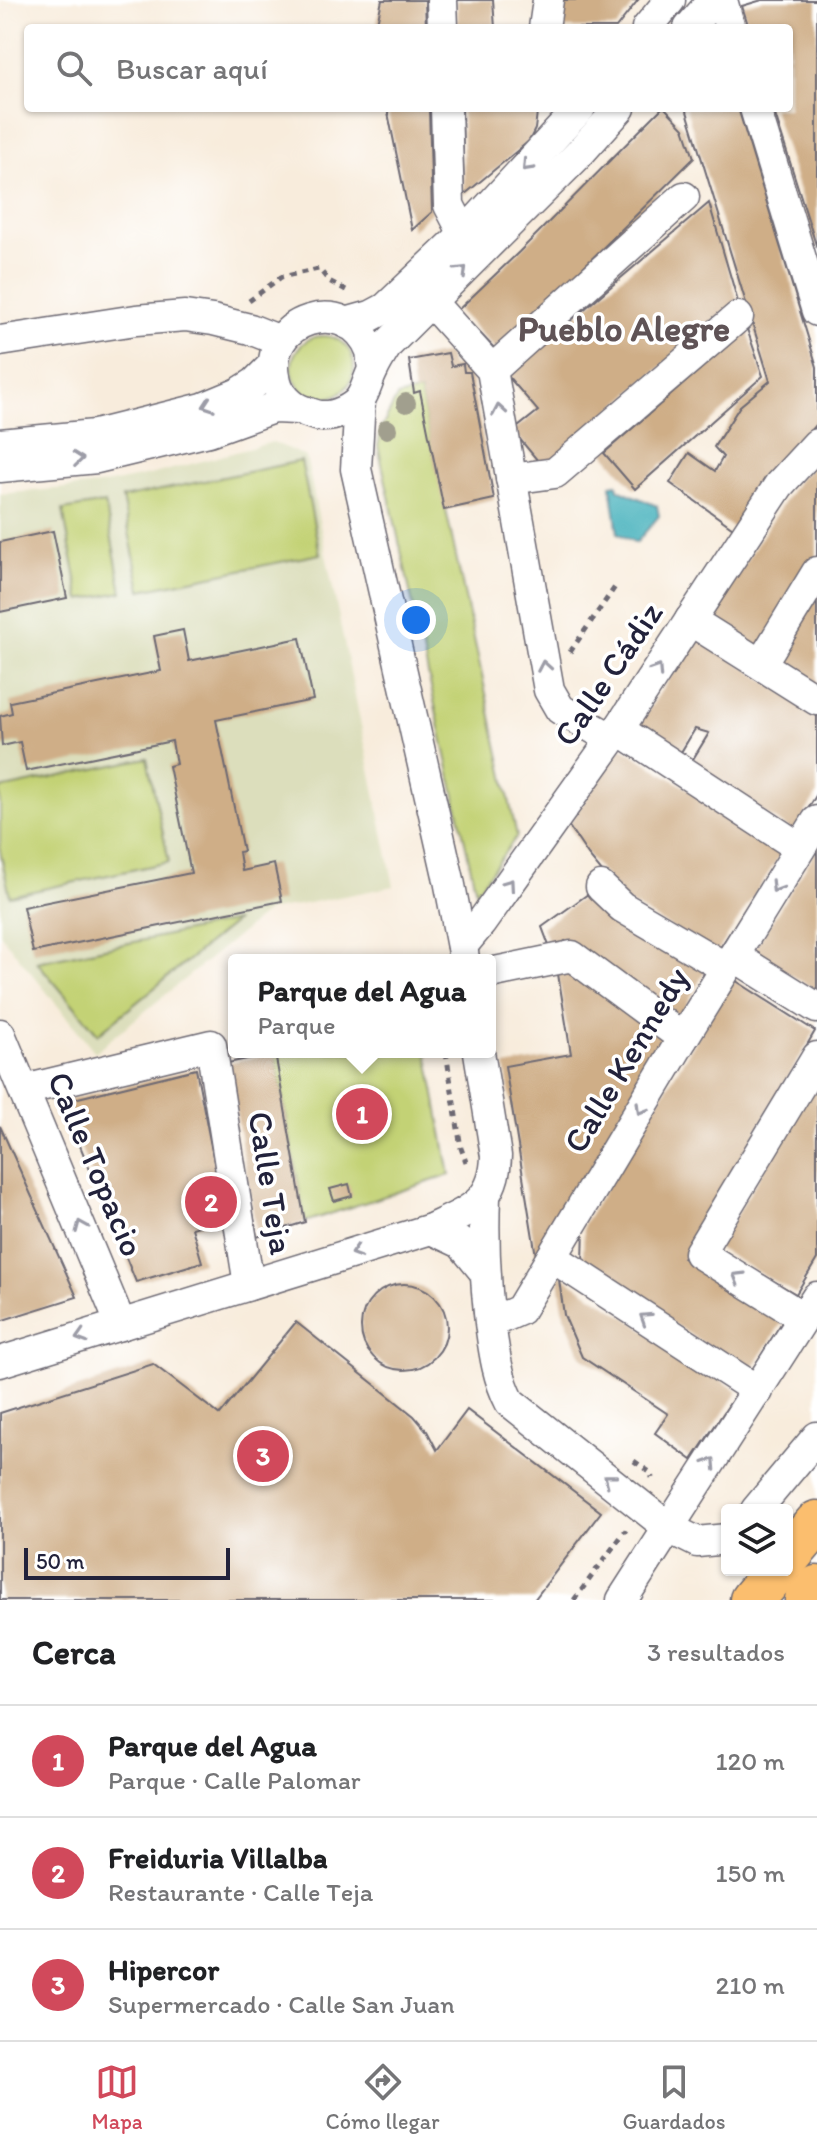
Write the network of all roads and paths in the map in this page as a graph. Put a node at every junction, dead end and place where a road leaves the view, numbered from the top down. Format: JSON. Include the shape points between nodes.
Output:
{"nodes":[{"id":1,"x":442,"y":0,"type":"edge"},
{"id":2,"x":548,"y":0,"type":"edge"},
{"id":3,"x":670,"y":0,"type":"edge"},
{"id":4,"x":713,"y":0,"type":"edge"},
{"id":5,"x":722,"y":0,"type":"edge"},
{"id":6,"x":443,"y":24,"type":"edge"},
{"id":7,"x":545,"y":24,"type":"edge"},
{"id":8,"x":650,"y":24,"type":"edge"},
{"id":9,"x":692,"y":24,"type":"edge"},
{"id":10,"x":729,"y":24,"type":"edge"},
{"id":11,"x":446,"y":112,"type":"edge"},
{"id":12,"x":571,"y":112,"type":"edge"},
{"id":13,"x":616,"y":112,"type":"edge"},
{"id":14,"x":756,"y":112,"type":"edge"},
{"id":15,"x":552,"y":121,"type":"edge"},
{"id":16,"x":684,"y":197,"type":"dead end"},
{"id":17,"x":464,"y":234,"type":"junction"},
{"id":18,"x":431,"y":302,"type":"junction"},
{"id":19,"x":817,"y":311,"type":"edge"},
{"id":20,"x":738,"y":317,"type":"dead end"},
{"id":21,"x":346,"y":323,"type":"junction"},
{"id":22,"x":0,"y":341,"type":"edge"},
{"id":23,"x":276,"y":353,"type":"junction"},
{"id":24,"x":373,"y":370,"type":"junction"},
{"id":25,"x":492,"y":370,"type":"junction"},
{"id":26,"x":360,"y":400,"type":"junction"},
{"id":27,"x":310,"y":413,"type":"junction"},
{"id":28,"x":0,"y":444,"type":"edge"},
{"id":29,"x":817,"y":444,"type":"edge"},
{"id":30,"x":0,"y":467,"type":"edge"},
{"id":31,"x":356,"y":469,"type":"junction"},
{"id":32,"x":511,"y":479,"type":"junction"},
{"id":33,"x":817,"y":572,"type":"edge"},
{"id":34,"x":615,"y":587,"type":"dead end"},
{"id":35,"x":690,"y":620,"type":"junction"},
{"id":36,"x":761,"y":664,"type":"junction"},
{"id":37,"x":548,"y":685,"type":"junction"},
{"id":38,"x":817,"y":700,"type":"edge"},
{"id":39,"x":615,"y":734,"type":"junction"},
{"id":40,"x":817,"y":821,"type":"edge"},
{"id":41,"x":800,"y":848,"type":"junction"},
{"id":42,"x":601,"y":887,"type":"dead end"},
{"id":43,"x":463,"y":953,"type":"edge"},
{"id":44,"x":730,"y":962,"type":"junction"},
{"id":45,"x":496,"y":972,"type":"edge"},
{"id":46,"x":817,"y":1008,"type":"edge"},
{"id":47,"x":0,"y":1034,"type":"edge"},
{"id":48,"x":683,"y":1038,"type":"junction"},
{"id":49,"x":817,"y":1057,"type":"edge"},
{"id":50,"x":447,"y":1058,"type":"edge"},
{"id":51,"x":480,"y":1058,"type":"edge"},
{"id":52,"x":24,"y":1090,"type":"junction"},
{"id":53,"x":488,"y":1193,"type":"junction"},
{"id":54,"x":431,"y":1229,"type":"junction"},
{"id":55,"x":552,"y":1257,"type":"junction"},
{"id":56,"x":484,"y":1271,"type":"junction"},
{"id":57,"x":249,"y":1285,"type":"junction"},
{"id":58,"x":811,"y":1308,"type":"edge"},
{"id":59,"x":489,"y":1310,"type":"junction"},
{"id":60,"x":121,"y":1325,"type":"junction"},
{"id":61,"x":0,"y":1362,"type":"edge"},
{"id":62,"x":758,"y":1391,"type":"junction"},
{"id":63,"x":817,"y":1437,"type":"edge"},
{"id":64,"x":626,"y":1455,"type":"dead end"},
{"id":65,"x":761,"y":1504,"type":"edge"},
{"id":66,"x":643,"y":1506,"type":"junction"},
{"id":67,"x":817,"y":1523,"type":"edge"},
{"id":68,"x":669,"y":1528,"type":"junction"},
{"id":69,"x":721,"y":1540,"type":"edge"},
{"id":70,"x":793,"y":1551,"type":"edge"},
{"id":71,"x":772,"y":1576,"type":"edge"},
{"id":72,"x":817,"y":1588,"type":"edge"},
{"id":73,"x":574,"y":1600,"type":"edge"},
{"id":74,"x":622,"y":1600,"type":"edge"},
{"id":75,"x":752,"y":1600,"type":"edge"},
{"id":76,"x":807,"y":1600,"type":"edge"}],
"edges":[{"from":1,"to":6,"type":"street"},
{"from":2,"to":7,"type":"street"},
{"from":3,"to":8,"type":"street"},
{"from":4,"to":9,"type":"street"},
{"from":5,"to":10,"type":"street"},
{"from":11,"to":17,"type":"street","via":[[449,205]]},
{"from":12,"to":15,"type":"street"},
{"from":18,"to":13,"type":"street","one_way":true},
{"from":14,"to":19,"type":"street"},
{"from":15,"to":17,"type":"street","one_way":true},
{"from":16,"to":25,"type":"street"},
{"from":17,"to":21,"type":"street","via":[[386,308]]},
{"from":18,"to":24,"type":"street","via":[[388,344]]},
{"from":18,"to":25,"type":"street"},
{"from":20,"to":32,"type":"street","via":[[555,473]]},
{"from":21,"to":23,"type":"street","via":[[330,317],[295,325]]},
{"from":21,"to":24,"type":"street","via":[[371,351]]},
{"from":22,"to":23,"type":"street","via":[[185,316],[250,329]]},
{"from":23,"to":27,"type":"street","via":[[276,384],[286,400]]},
{"from":23,"to":28,"type":"street","one_way":true,"via":[[255,383],[203,408],[95,435]]},
{"from":24,"to":26,"type":"street"},
{"from":32,"to":25,"type":"street","one_way":true},
{"from":26,"to":27,"type":"street","via":[[341,413]]},
{"from":26,"to":31,"type":"street"},
{"from":30,"to":27,"type":"street","one_way":true,"via":[[97,458],[209,431],[273,408]]},
{"from":27,"to":31,"type":"street"},
{"from":29,"to":35,"type":"street","name":"Calle Cádiz","via":[[779,485]]},
{"from":31,"to":43,"type":"street"},
{"from":37,"to":32,"type":"street","one_way":true},
{"from":33,"to":36,"type":"street"},
{"from":34,"to":37,"type":"path"},
{"from":35,"to":36,"type":"street"},
{"from":39,"to":35,"type":"street","name":"Calle Cádiz","one_way":true},
{"from":36,"to":38,"type":"street"},
{"from":37,"to":39,"type":"street","via":[[560,709]]},
{"from":39,"to":41,"type":"street"},
{"from":43,"to":39,"type":"street","name":"Calle Cádiz","one_way":true},
{"from":40,"to":41,"type":"street","name":"Calle Kennedy"},
{"from":41,"to":44,"type":"street","name":"Calle Kennedy","one_way":true},
{"from":42,"to":44,"type":"street","via":[[622,907]]},
{"from":44,"to":46,"type":"street"},
{"from":44,"to":48,"type":"street","name":"Calle Kennedy"},
{"from":45,"to":48,"type":"street","via":[[572,956]]},
{"from":47,"to":52,"type":"street","name":"Calle Topacio"},
{"from":48,"to":55,"type":"street","name":"Calle Kennedy","one_way":true},
{"from":58,"to":49,"type":"street","one_way":true,"via":[[699,1253]]},
{"from":50,"to":53,"type":"path","via":[[461,1148],[467,1166]]},
{"from":51,"to":53,"type":"street","via":[[496,1156]]},
{"from":52,"to":57,"type":"street","name":"Calle Teja","via":[[211,1045]]},
{"from":60,"to":52,"type":"street","name":"Calle Topacio","one_way":true},
{"from":53,"to":54,"type":"street"},
{"from":53,"to":56,"type":"street"},
{"from":54,"to":56,"type":"street","via":[[461,1243]]},
{"from":54,"to":57,"type":"street","one_way":true},
{"from":55,"to":59,"type":"street","name":"Calle Kennedy","via":[[520,1310],[504,1317]]},
{"from":62,"to":55,"type":"street","one_way":true},
{"from":56,"to":59,"type":"street"},
{"from":57,"to":60,"type":"street"},
{"from":58,"to":62,"type":"street"},
{"from":66,"to":59,"type":"street","one_way":true,"via":[[510,1402],[495,1363]]},
{"from":60,"to":61,"type":"street","one_way":true},
{"from":68,"to":62,"type":"street","one_way":true},
{"from":63,"to":65,"type":"street"},
{"from":64,"to":66,"type":"path","via":[[651,1473],[655,1489]]},
{"from":66,"to":68,"type":"street"},
{"from":66,"to":73,"type":"path"},
{"from":67,"to":70,"type":"highway"},
{"from":68,"to":69,"type":"street","via":[[697,1542]]},
{"from":68,"to":74,"type":"street"},
{"from":71,"to":75,"type":"highway"},
{"from":72,"to":76,"type":"highway"}]}
